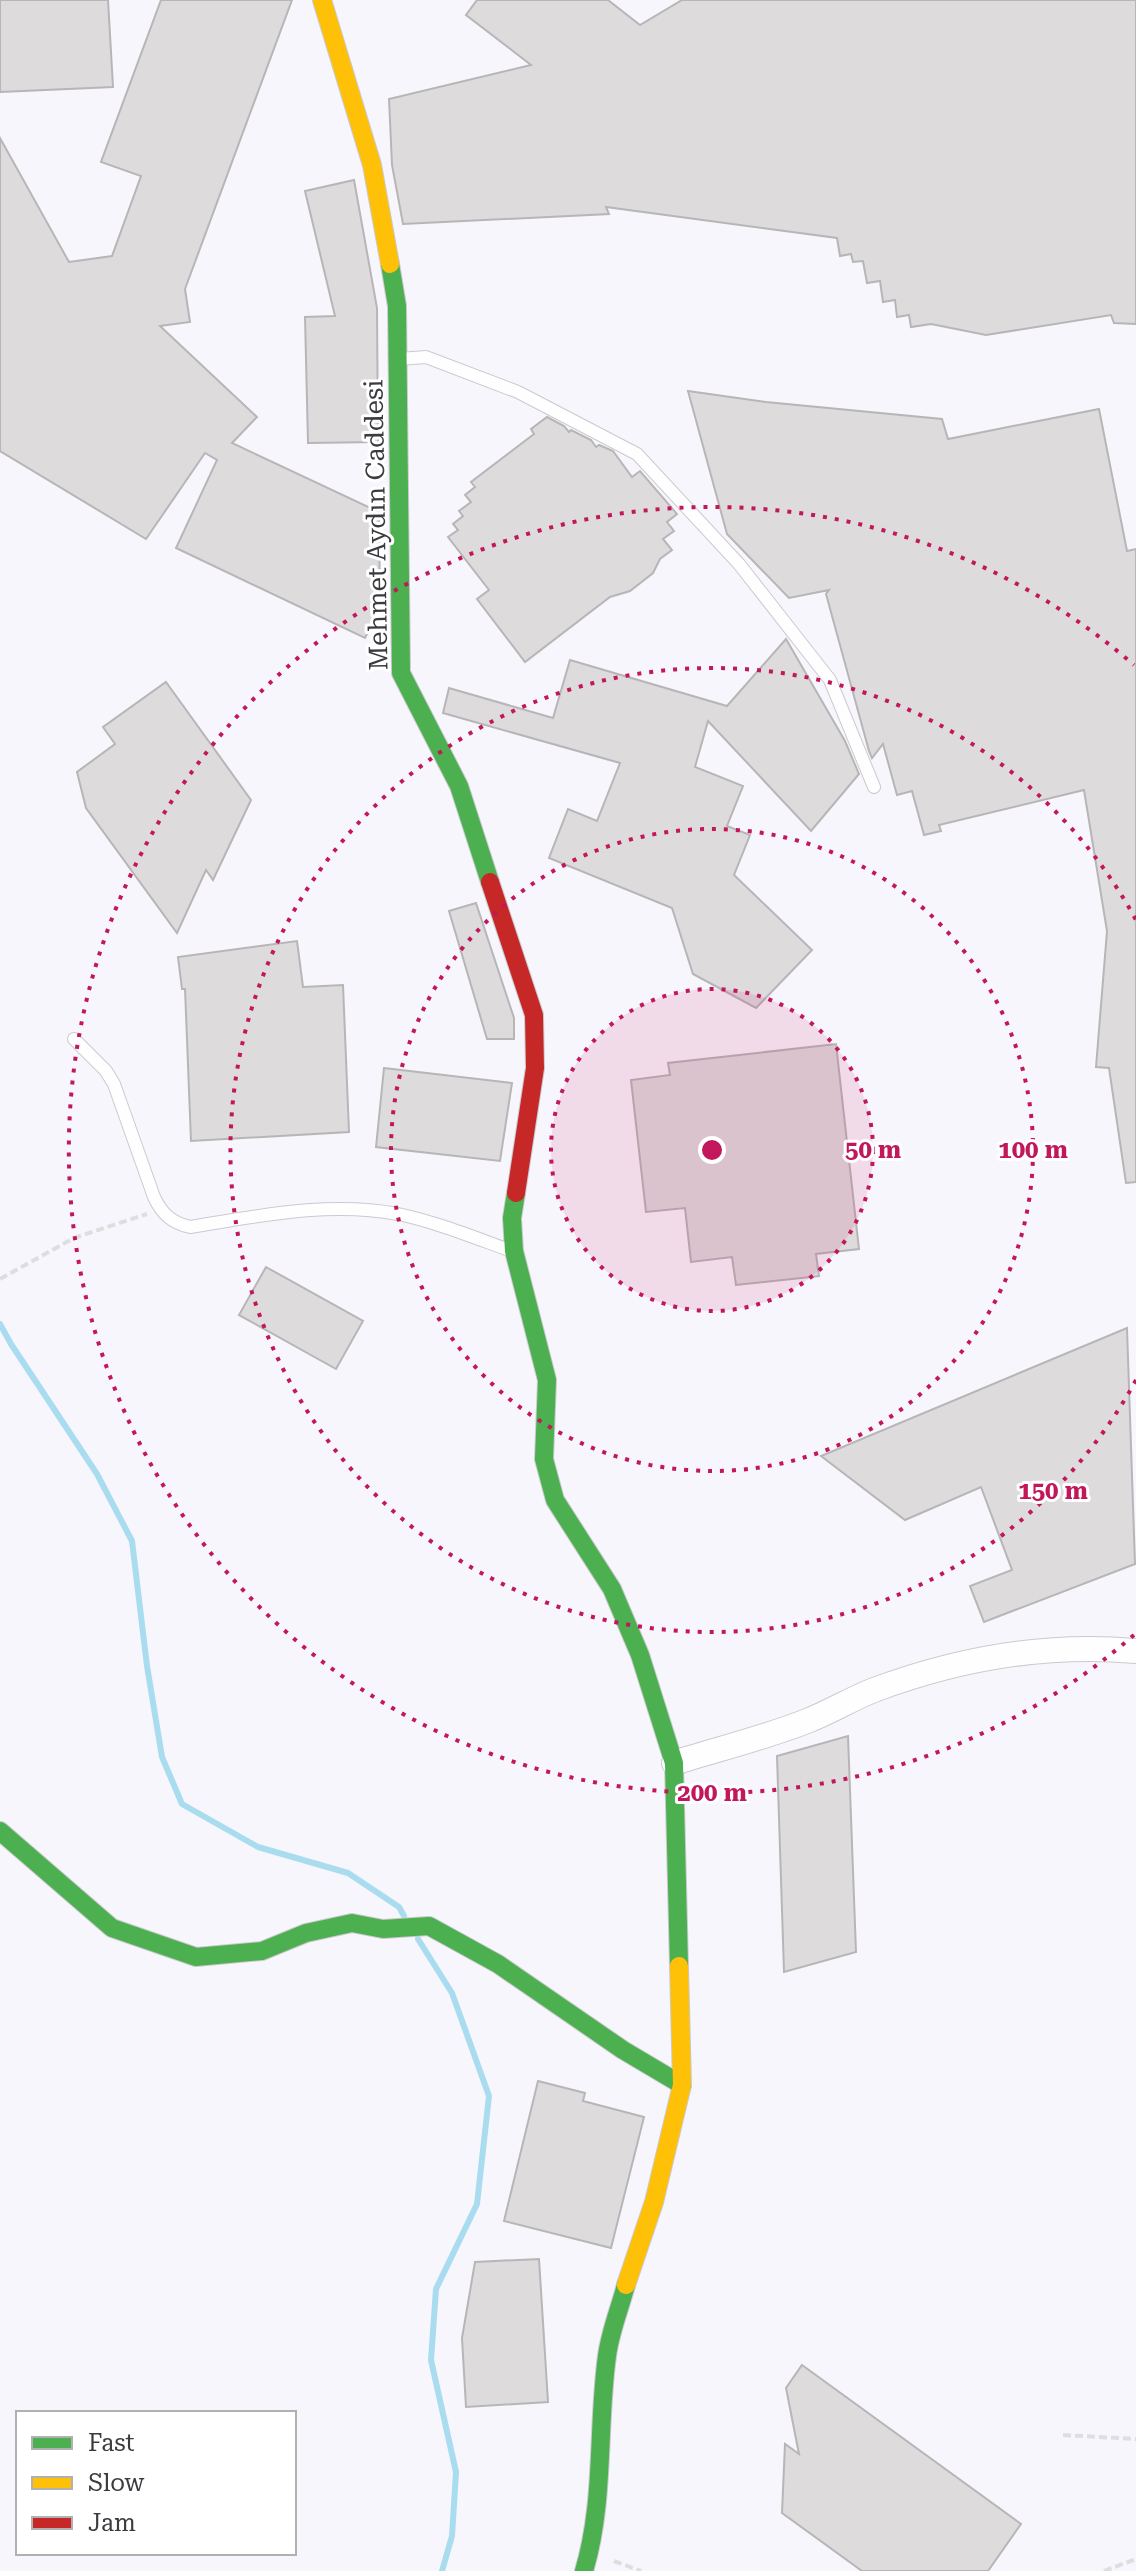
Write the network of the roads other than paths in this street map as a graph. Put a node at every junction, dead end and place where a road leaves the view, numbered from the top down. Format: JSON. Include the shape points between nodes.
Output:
{"nodes":[{"id":1,"x":322,"y":0,"type":"edge"},
{"id":2,"x":398,"y":359,"type":"junction"},
{"id":3,"x":874,"y":787,"type":"dead end"},
{"id":4,"x":74,"y":1039,"type":"dead end"},
{"id":5,"x":514,"y":1251,"type":"junction"},
{"id":6,"x":1136,"y":1651,"type":"edge"},
{"id":7,"x":674,"y":1763,"type":"junction"},
{"id":8,"x":0,"y":1831,"type":"edge"},
{"id":9,"x":682,"y":2085,"type":"junction"},
{"id":10,"x":584,"y":2571,"type":"edge"}],
"edges":[{"from":1,"to":2,"type":"street","name":"Mehmet Aydın Caddesi","via":[[372,165],[397,306]]},
{"from":2,"to":3,"type":"lane","via":[[426,357],[518,392],[637,454],[739,564],[830,680]]},
{"from":2,"to":5,"type":"street","name":"Mehmet Aydın Caddesi","via":[[401,673],[459,786],[534,1015],[535,1068],[512,1218]]},
{"from":4,"to":5,"type":"lane","via":[[114,1084],[160,1210],[170,1219],[190,1227],[280,1212],[357,1209],[398,1214]]},
{"from":5,"to":7,"type":"street","name":"Mehmet Aydın Caddesi","via":[[547,1380],[544,1459],[555,1500],[612,1589],[640,1655]]},
{"from":6,"to":7,"type":"street","via":[[994,1655],[964,1662],[871,1691],[808,1721]]},
{"from":7,"to":9,"type":"street","name":"Mehmet Aydın Caddesi"},
{"from":8,"to":9,"type":"street","via":[[112,1928],[196,1957],[262,1951],[306,1933],[352,1923],[383,1929],[429,1926],[498,1964]]},
{"from":9,"to":10,"type":"street","name":"Mehmet Aydın Caddesi","via":[[654,2202],[607,2355],[599,2487]]}]}
